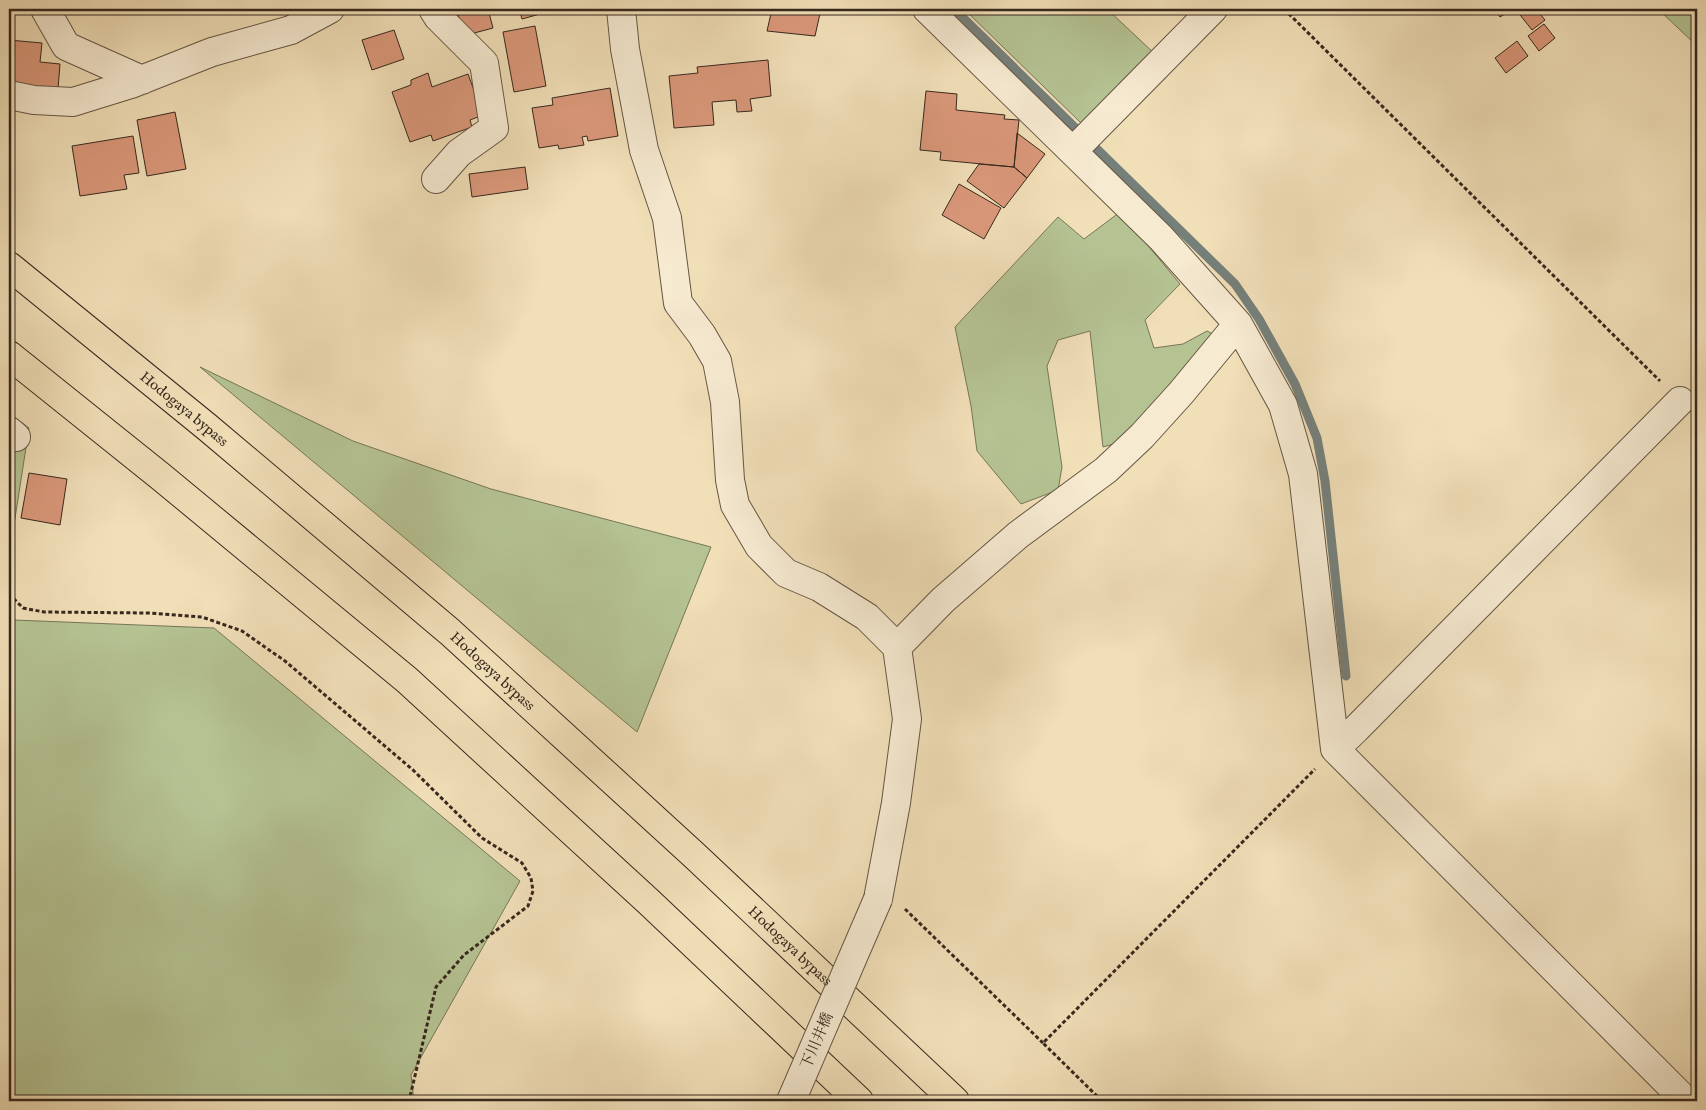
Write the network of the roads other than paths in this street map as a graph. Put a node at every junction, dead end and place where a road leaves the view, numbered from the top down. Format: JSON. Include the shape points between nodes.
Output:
{"nodes":[{"id":1,"x":45,"y":9,"type":"edge"},
{"id":2,"x":330,"y":9,"type":"edge"},
{"id":3,"x":433,"y":9,"type":"edge"},
{"id":4,"x":621,"y":9,"type":"edge"},
{"id":5,"x":927,"y":9,"type":"edge"},
{"id":6,"x":1214,"y":9,"type":"edge"},
{"id":7,"x":142,"y":80,"type":"junction"},
{"id":8,"x":9,"y":95,"type":"edge"},
{"id":9,"x":1073,"y":151,"type":"junction"},
{"id":10,"x":436,"y":179,"type":"dead end"},
{"id":11,"x":9,"y":266,"type":"edge"},
{"id":12,"x":1238,"y":324,"type":"junction"},
{"id":13,"x":9,"y":355,"type":"edge"},
{"id":14,"x":1680,"y":401,"type":"road end"},
{"id":15,"x":897,"y":647,"type":"junction"},
{"id":16,"x":1335,"y":749,"type":"junction"},
{"id":17,"x":791,"y":1101,"type":"edge"},
{"id":18,"x":859,"y":1101,"type":"edge"},
{"id":19,"x":955,"y":1101,"type":"edge"},
{"id":20,"x":1686,"y":1101,"type":"edge"}],
"edges":[{"from":1,"to":7,"type":"street","via":[[66,46]]},
{"from":2,"to":7,"type":"street","via":[[291,30],[212,52]]},
{"from":3,"to":10,"type":"street","via":[[484,64],[494,128],[459,153]]},
{"from":4,"to":15,"type":"street","via":[[644,150],[667,218],[678,303],[717,361],[725,402],[730,480],[735,505],[759,546],[786,574],[820,587],[867,617]]},
{"from":5,"to":9,"type":"street"},
{"from":6,"to":9,"type":"street"},
{"from":7,"to":8,"type":"street","via":[[73,102]]},
{"from":9,"to":12,"type":"street","via":[[1161,238]]},
{"from":11,"to":19,"type":"highway","name":"Hodogaya bypass","via":[[207,427],[450,632],[694,854]]},
{"from":12,"to":15,"type":"street","via":[[1142,436],[1106,470],[1018,535],[942,600]]},
{"from":12,"to":16,"type":"street","via":[[1283,405],[1303,474]]},
{"from":13,"to":18,"type":"highway","via":[[406,680],[649,902]]},
{"from":14,"to":16,"type":"street"},
{"from":15,"to":17,"type":"street","name":"下川井橋","bridge":true,"via":[[907,718],[896,803],[879,892]]},
{"from":16,"to":20,"type":"street"}]}
